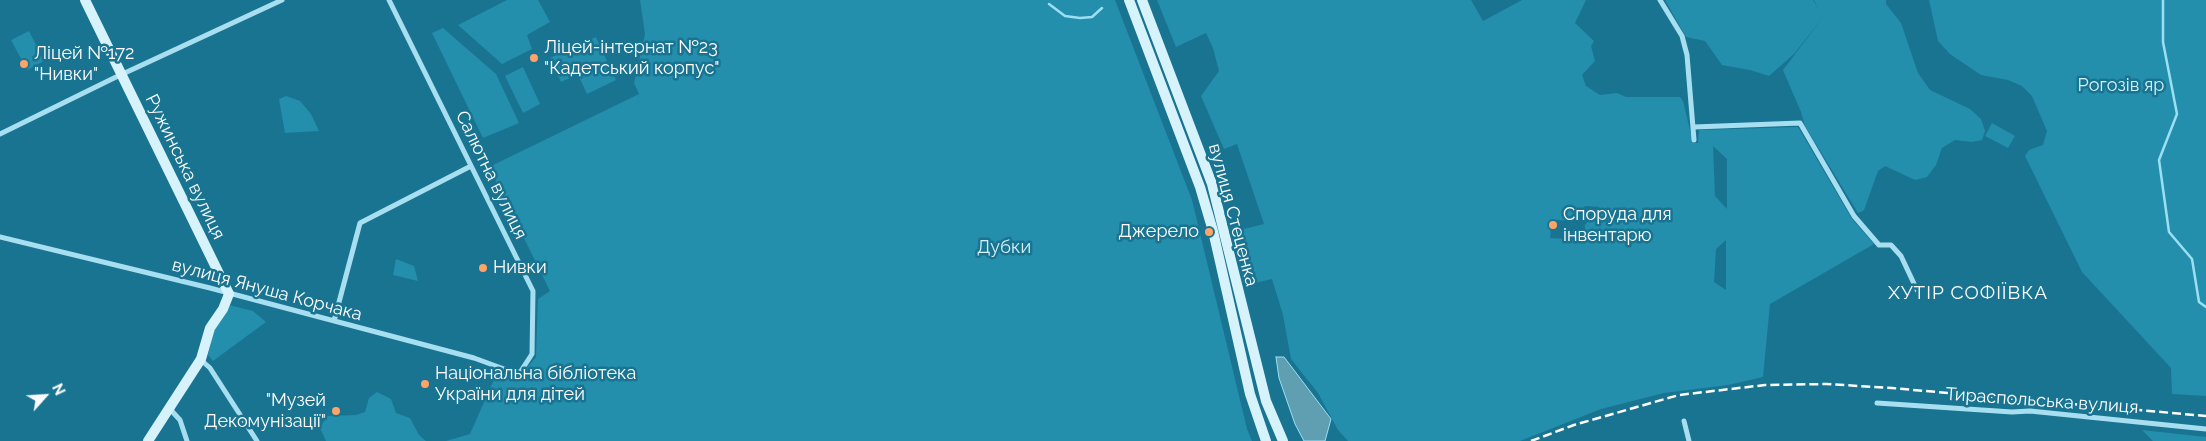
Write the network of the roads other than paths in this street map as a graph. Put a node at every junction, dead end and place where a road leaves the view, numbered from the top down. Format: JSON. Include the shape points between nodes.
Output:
{"nodes":[{"id":1,"x":85,"y":0,"type":"edge"},
{"id":2,"x":282,"y":0,"type":"edge"},
{"id":3,"x":389,"y":0,"type":"edge"},
{"id":4,"x":1129,"y":0,"type":"edge"},
{"id":5,"x":1142,"y":0,"type":"edge"},
{"id":6,"x":1660,"y":0,"type":"edge"},
{"id":7,"x":122,"y":74,"type":"junction"},
{"id":8,"x":1694,"y":127,"type":"junction"},
{"id":9,"x":0,"y":134,"type":"edge"},
{"id":10,"x":1694,"y":140,"type":"dead end"},
{"id":11,"x":471,"y":166,"type":"junction"},
{"id":12,"x":0,"y":236,"type":"edge"},
{"id":13,"x":1917,"y":290,"type":"dead end"},
{"id":14,"x":229,"y":294,"type":"junction"},
{"id":15,"x":334,"y":321,"type":"junction"},
{"id":16,"x":201,"y":359,"type":"junction"},
{"id":17,"x":524,"y":368,"type":"joint"},
{"id":18,"x":1877,"y":403,"type":"dead end"},
{"id":19,"x":169,"y":408,"type":"junction"},
{"id":20,"x":1684,"y":421,"type":"dead end"},
{"id":21,"x":2206,"y":430,"type":"edge"},
{"id":22,"x":148,"y":441,"type":"edge"},
{"id":23,"x":187,"y":441,"type":"edge"},
{"id":24,"x":257,"y":441,"type":"edge"},
{"id":25,"x":1266,"y":441,"type":"edge"},
{"id":26,"x":1283,"y":441,"type":"edge"},
{"id":27,"x":1689,"y":441,"type":"edge"}],
"edges":[{"from":1,"to":7,"type":"main road","name":"Ружинська вулиця"},
{"from":2,"to":7,"type":"street"},
{"from":3,"to":11,"type":"street","name":"Салютна вулиця"},
{"from":4,"to":25,"type":"main road","name":"вулиця Стеценка","via":[[1200,187],[1250,394]]},
{"from":5,"to":26,"type":"main road","name":"вулиця Стеценка","via":[[1212,184],[1266,401]]},
{"from":6,"to":8,"type":"street","via":[[1682,36],[1688,55]]},
{"from":7,"to":9,"type":"street"},
{"from":7,"to":14,"type":"main road","name":"Ружинська вулиця"},
{"from":8,"to":10,"type":"street"},
{"from":8,"to":13,"type":"street","via":[[1800,123],[1854,216],[1879,245],[1891,245],[1901,256]]},
{"from":11,"to":15,"type":"street","via":[[360,223]]},
{"from":11,"to":17,"type":"street","name":"Салютна вулиця","via":[[533,291],[532,354]]},
{"from":12,"to":14,"type":"street","name":"вулиця Януша Корчака"},
{"from":14,"to":15,"type":"street","name":"вулиця Януша Корчака"},
{"from":14,"to":16,"type":"main road","via":[[210,328]]},
{"from":15,"to":17,"type":"street","name":"вулиця Януша Корчака","via":[[474,358],[515,373]]},
{"from":16,"to":19,"type":"main road"},
{"from":16,"to":24,"type":"street"},
{"from":18,"to":21,"type":"street","name":"Тираспольська вулиця","via":[[2030,411]]},
{"from":19,"to":22,"type":"main road"},
{"from":19,"to":23,"type":"street","via":[[180,420]]},
{"from":20,"to":27,"type":"street"}]}
